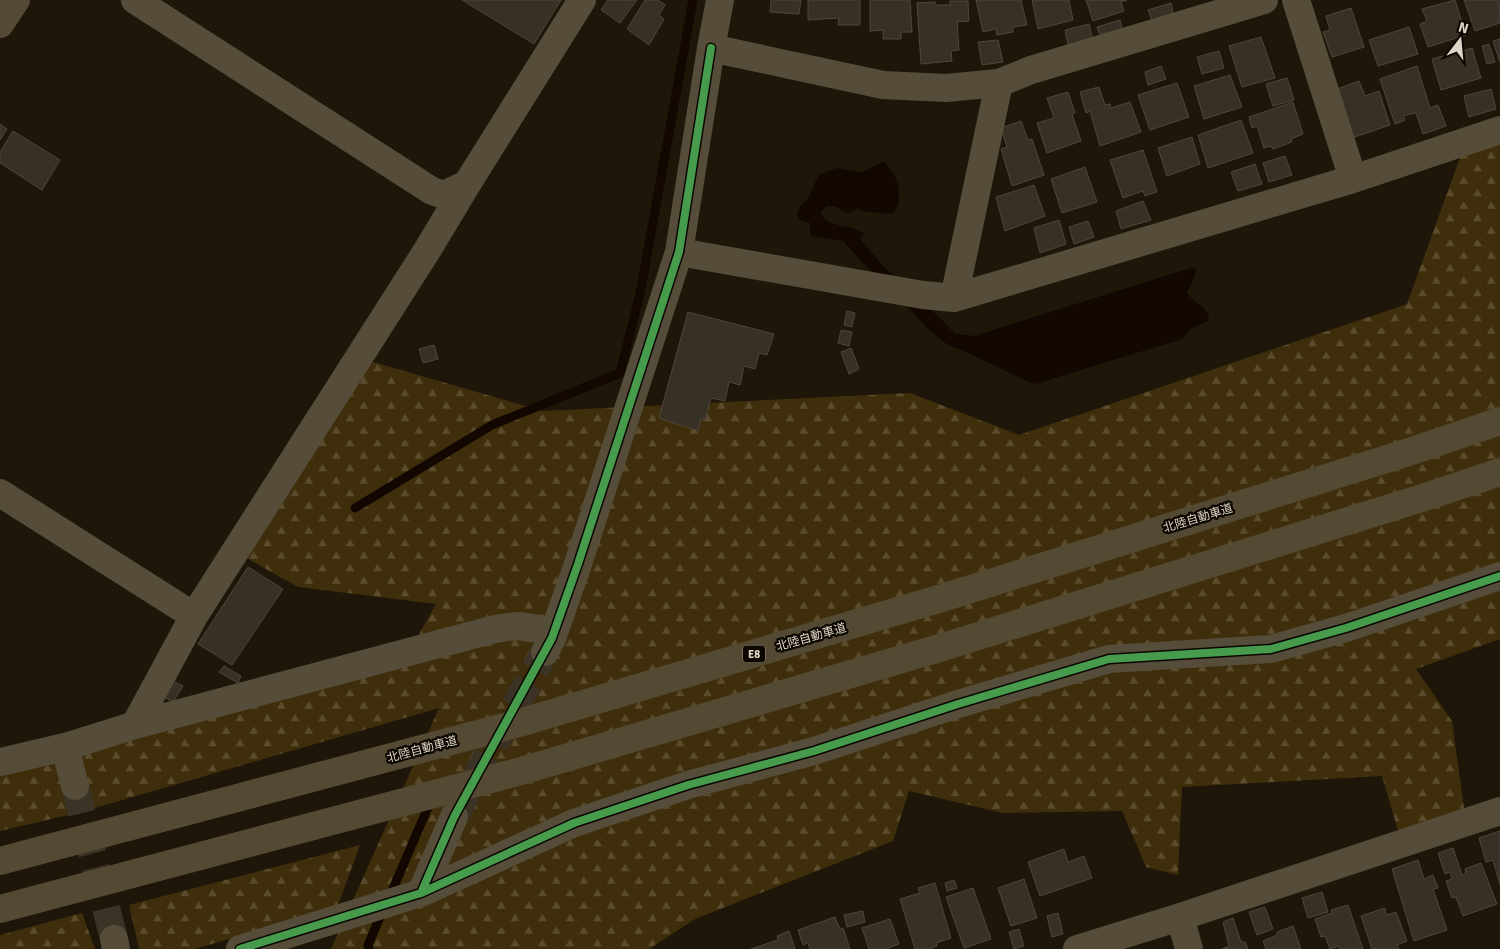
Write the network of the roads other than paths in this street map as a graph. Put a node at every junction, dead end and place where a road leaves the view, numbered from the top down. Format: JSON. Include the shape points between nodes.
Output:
{"nodes":[{"id":1,"x":16,"y":0,"type":"edge"},
{"id":2,"x":135,"y":0,"type":"edge"},
{"id":3,"x":582,"y":0,"type":"edge"},
{"id":4,"x":720,"y":0,"type":"edge"},
{"id":5,"x":1264,"y":0,"type":"edge"},
{"id":6,"x":1296,"y":0,"type":"edge"},
{"id":7,"x":0,"y":24,"type":"edge"},
{"id":8,"x":711,"y":48,"type":"junction"},
{"id":9,"x":999,"y":82,"type":"junction"},
{"id":10,"x":1500,"y":130,"type":"edge"},
{"id":11,"x":1353,"y":179,"type":"junction"},
{"id":12,"x":467,"y":184,"type":"junction"},
{"id":13,"x":679,"y":252,"type":"junction"},
{"id":14,"x":954,"y":298,"type":"junction"},
{"id":15,"x":1500,"y":421,"type":"edge"},
{"id":16,"x":1500,"y":472,"type":"edge"},
{"id":17,"x":0,"y":492,"type":"edge"},
{"id":18,"x":1500,"y":576,"type":"edge"},
{"id":19,"x":194,"y":616,"type":"junction"},
{"id":20,"x":135,"y":725,"type":"junction"},
{"id":21,"x":65,"y":747,"type":"junction"},
{"id":22,"x":0,"y":762,"type":"edge"},
{"id":23,"x":75,"y":786,"type":"tunnel mouth"},
{"id":24,"x":1500,"y":812,"type":"edge"},
{"id":25,"x":454,"y":817,"type":"tunnel mouth"},
{"id":26,"x":0,"y":861,"type":"edge"},
{"id":27,"x":414,"y":895,"type":"junction"},
{"id":28,"x":0,"y":909,"type":"edge"},
{"id":29,"x":1180,"y":917,"type":"junction"},
{"id":30,"x":252,"y":946,"type":"edge"},
{"id":31,"x":300,"y":949,"type":"edge"},
{"id":32,"x":1077,"y":949,"type":"edge"},
{"id":33,"x":1189,"y":949,"type":"edge"}],
"edges":[{"from":1,"to":7,"type":"main road"},
{"from":2,"to":12,"type":"street","via":[[432,191],[444,195]]},
{"from":3,"to":12,"type":"street"},
{"from":4,"to":8,"type":"street"},
{"from":5,"to":9,"type":"street"},
{"from":6,"to":11,"type":"street"},
{"from":8,"to":9,"type":"street","via":[[883,85],[946,88]]},
{"from":8,"to":13,"type":"street"},
{"from":9,"to":14,"type":"street"},
{"from":10,"to":11,"type":"street"},
{"from":11,"to":14,"type":"street"},
{"from":12,"to":19,"type":"street"},
{"from":13,"to":14,"type":"street"},
{"from":13,"to":20,"type":"street","via":[[578,564],[548,645],[540,629],[506,628]]},
{"from":15,"to":26,"type":"highway","name":"北陸自動車道","number":"E8","via":[[942,598],[604,698]]},
{"from":16,"to":28,"type":"highway","via":[[944,647],[540,766]]},
{"from":17,"to":19,"type":"street"},
{"from":18,"to":27,"type":"street","via":[[1346,628],[1271,649],[1109,659],[814,751],[688,785],[574,823]]},
{"from":19,"to":20,"type":"street"},
{"from":20,"to":21,"type":"street"},
{"from":21,"to":22,"type":"street"},
{"from":21,"to":23,"type":"street"},
{"from":24,"to":29,"type":"street"},
{"from":25,"to":27,"type":"street"},
{"from":27,"to":30,"type":"street"},
{"from":29,"to":32,"type":"street"},
{"from":29,"to":33,"type":"street"},
{"from":30,"to":31,"type":"street"}]}
